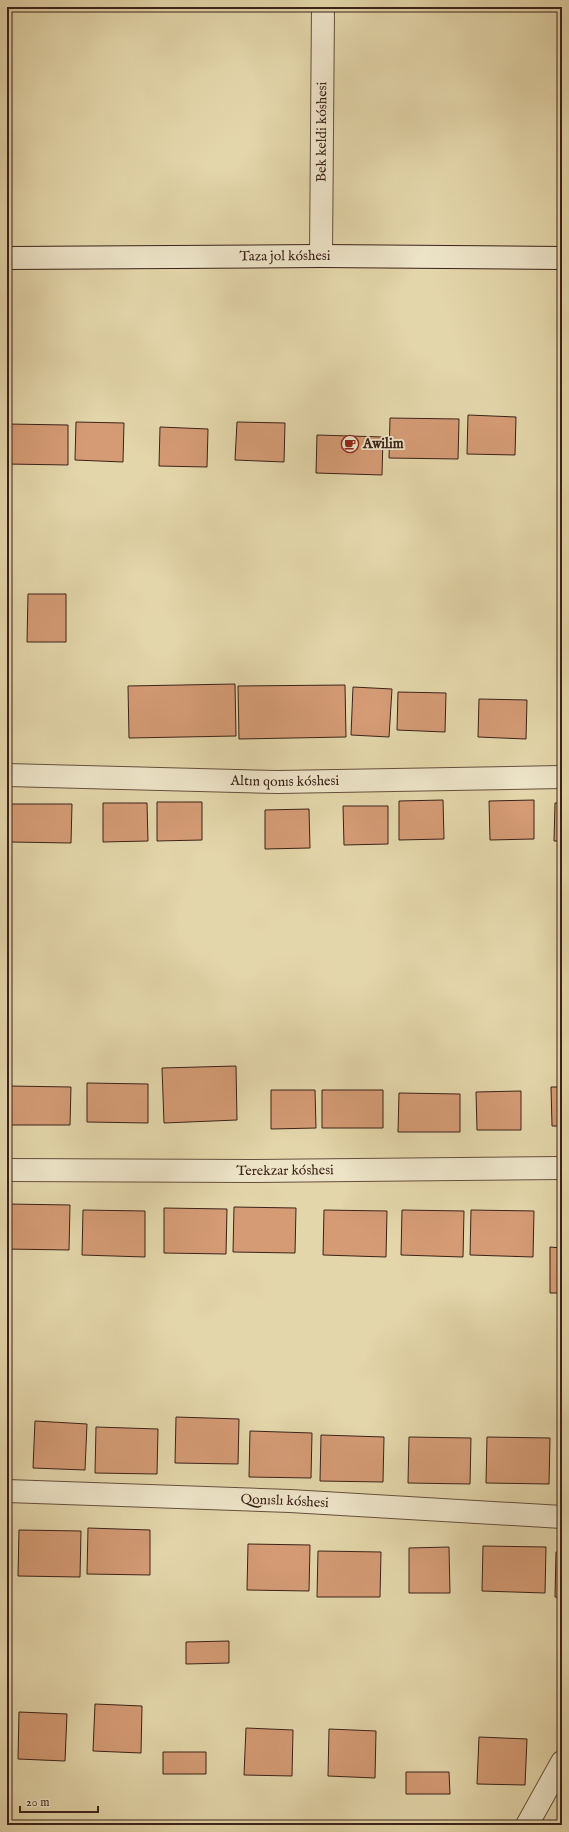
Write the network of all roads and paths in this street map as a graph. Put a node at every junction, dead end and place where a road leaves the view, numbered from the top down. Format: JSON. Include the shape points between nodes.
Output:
{"nodes":[{"id":1,"x":323,"y":7,"type":"edge"},
{"id":2,"x":321,"y":256,"type":"junction"},
{"id":3,"x":7,"y":258,"type":"edge"},
{"id":4,"x":562,"y":258,"type":"edge"},
{"id":5,"x":7,"y":775,"type":"edge"},
{"id":6,"x":562,"y":777,"type":"edge"},
{"id":7,"x":562,"y":1168,"type":"edge"},
{"id":8,"x":7,"y":1170,"type":"edge"},
{"id":9,"x":7,"y":1491,"type":"edge"},
{"id":10,"x":562,"y":1517,"type":"edge"},
{"id":11,"x":562,"y":1762,"type":"edge"},
{"id":12,"x":527,"y":1825,"type":"edge"}],
"edges":[{"from":1,"to":2,"type":"street","name":"Bek keldi kóshesi"},
{"from":2,"to":3,"type":"street","name":"Taza jol kóshesi"},
{"from":2,"to":4,"type":"street","name":"Taza jol kóshesi"},
{"from":5,"to":6,"type":"street","name":"Altın qonıs kóshesi","via":[[278,782]]},
{"from":7,"to":8,"type":"street","name":"Terekzar kóshesi"},
{"from":9,"to":10,"type":"street","name":"Qonıslı kóshesi","via":[[290,1501]]},
{"from":11,"to":12,"type":"street"}]}
